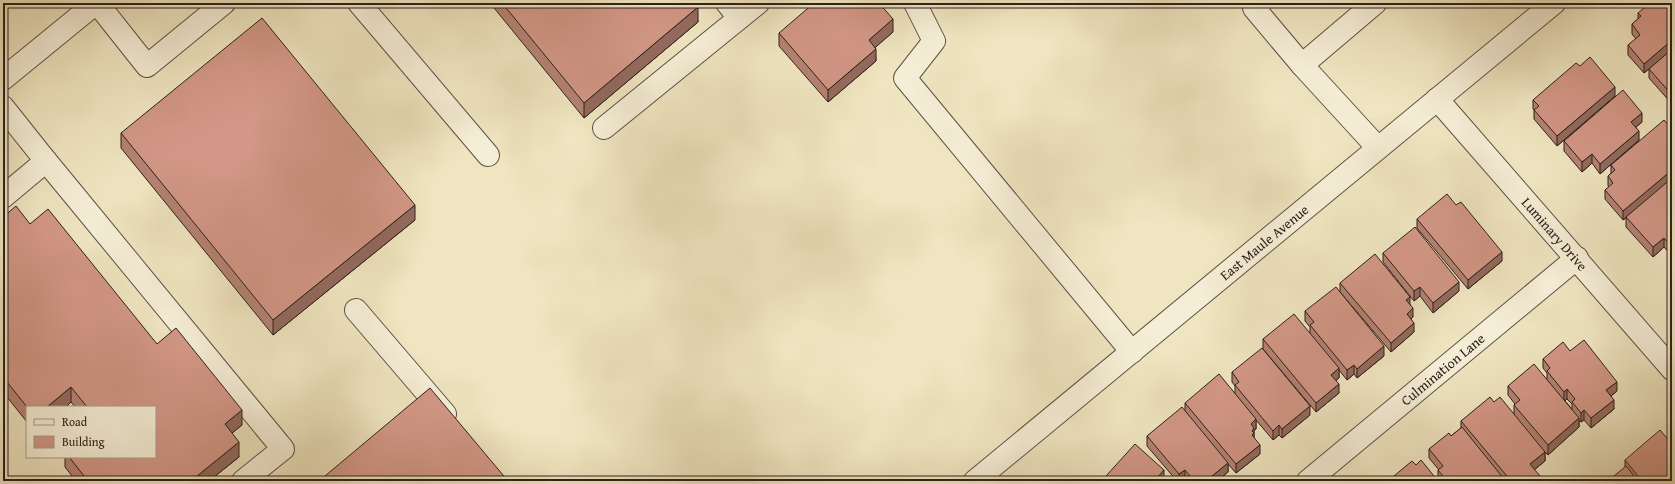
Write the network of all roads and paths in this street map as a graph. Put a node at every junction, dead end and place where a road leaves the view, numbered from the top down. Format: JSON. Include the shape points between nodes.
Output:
{"nodes":[{"id":1,"x":224,"y":3,"type":"edge"},
{"id":2,"x":359,"y":3,"type":"edge"},
{"id":3,"x":758,"y":3,"type":"edge"},
{"id":4,"x":915,"y":3,"type":"edge"},
{"id":5,"x":1260,"y":3,"type":"edge"},
{"id":6,"x":1375,"y":3,"type":"edge"},
{"id":7,"x":1554,"y":3,"type":"edge"},
{"id":8,"x":87,"y":6,"type":"edge"},
{"id":9,"x":733,"y":11,"type":"edge"},
{"id":10,"x":1302,"y":65,"type":"junction"},
{"id":11,"x":6,"y":69,"type":"edge"},
{"id":12,"x":1437,"y":99,"type":"junction"},
{"id":13,"x":3,"y":107,"type":"edge"},
{"id":14,"x":604,"y":128,"type":"dead end"},
{"id":15,"x":1378,"y":148,"type":"junction"},
{"id":16,"x":488,"y":155,"type":"dead end"},
{"id":17,"x":46,"y":161,"type":"junction"},
{"id":18,"x":3,"y":196,"type":"edge"},
{"id":19,"x":1577,"y":258,"type":"junction"},
{"id":20,"x":356,"y":310,"type":"dead end"},
{"id":21,"x":1132,"y":352,"type":"junction"},
{"id":22,"x":1672,"y":369,"type":"edge"},
{"id":23,"x":456,"y":428,"type":"edge"},
{"id":24,"x":243,"y":481,"type":"edge"},
{"id":25,"x":975,"y":481,"type":"edge"},
{"id":26,"x":1308,"y":481,"type":"edge"}],
"edges":[{"from":1,"to":8,"type":"street","via":[[148,66]]},
{"from":2,"to":16,"type":"street"},
{"from":3,"to":9,"type":"street"},
{"from":4,"to":21,"type":"street","via":[[934,41],[905,78]]},
{"from":5,"to":10,"type":"street","via":[[1254,8]]},
{"from":6,"to":10,"type":"street"},
{"from":7,"to":12,"type":"street","name":"East Maule Avenue"},
{"from":8,"to":11,"type":"street"},
{"from":9,"to":14,"type":"street"},
{"from":10,"to":15,"type":"street"},
{"from":12,"to":15,"type":"street","name":"East Maule Avenue"},
{"from":12,"to":19,"type":"street","name":"Luminary Drive"},
{"from":13,"to":17,"type":"street"},
{"from":15,"to":21,"type":"street","name":"East Maule Avenue"},
{"from":17,"to":18,"type":"street"},
{"from":17,"to":24,"type":"street","via":[[283,449]]},
{"from":19,"to":22,"type":"street","name":"Luminary Drive"},
{"from":19,"to":26,"type":"street","name":"Culmination Lane"},
{"from":20,"to":23,"type":"street"},
{"from":21,"to":25,"type":"street","name":"East Maule Avenue"}]}
